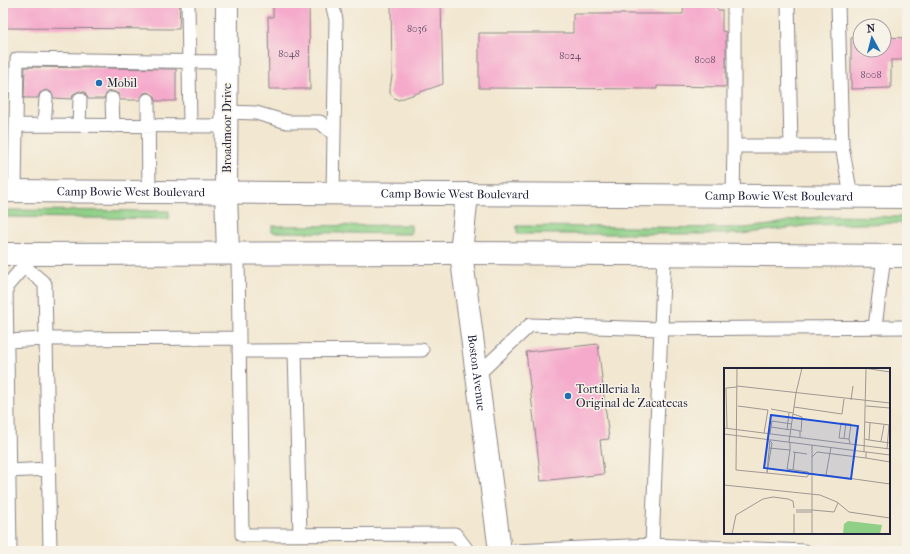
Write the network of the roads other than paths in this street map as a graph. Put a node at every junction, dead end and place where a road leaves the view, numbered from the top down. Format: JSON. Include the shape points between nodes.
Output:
{"nodes":[{"id":1,"x":188,"y":3,"type":"edge"},
{"id":2,"x":227,"y":3,"type":"edge"},
{"id":3,"x":332,"y":3,"type":"edge"},
{"id":4,"x":734,"y":3,"type":"edge"},
{"id":5,"x":788,"y":3,"type":"edge"},
{"id":6,"x":838,"y":3,"type":"edge"},
{"id":7,"x":189,"y":61,"type":"junction"},
{"id":8,"x":227,"y":62,"type":"junction"},
{"id":9,"x":46,"y":98,"type":"dead end"},
{"id":10,"x":80,"y":99,"type":"dead end"},
{"id":11,"x":112,"y":99,"type":"dead end"},
{"id":12,"x":148,"y":100,"type":"dead end"},
{"id":13,"x":227,"y":119,"type":"junction"},
{"id":14,"x":16,"y":125,"type":"junction"},
{"id":15,"x":44,"y":125,"type":"junction"},
{"id":16,"x":79,"y":125,"type":"junction"},
{"id":17,"x":112,"y":126,"type":"junction"},
{"id":18,"x":148,"y":126,"type":"junction"},
{"id":19,"x":190,"y":126,"type":"junction"},
{"id":20,"x":334,"y":134,"type":"junction"},
{"id":21,"x":734,"y":146,"type":"junction"},
{"id":22,"x":791,"y":146,"type":"junction"},
{"id":23,"x":842,"y":146,"type":"junction"},
{"id":24,"x":9,"y":191,"type":"edge"},
{"id":25,"x":149,"y":192,"type":"junction"},
{"id":26,"x":226,"y":193,"type":"junction"},
{"id":27,"x":334,"y":193,"type":"junction"},
{"id":28,"x":467,"y":194,"type":"junction"},
{"id":29,"x":733,"y":196,"type":"junction"},
{"id":30,"x":851,"y":196,"type":"junction"},
{"id":31,"x":907,"y":197,"type":"edge"},
{"id":32,"x":233,"y":253,"type":"junction"},
{"id":33,"x":461,"y":253,"type":"junction"},
{"id":34,"x":664,"y":255,"type":"junction"},
{"id":35,"x":884,"y":256,"type":"junction"},
{"id":36,"x":907,"y":256,"type":"edge"},
{"id":37,"x":17,"y":258,"type":"edge"},
{"id":38,"x":876,"y":327,"type":"junction"},
{"id":39,"x":907,"y":327,"type":"edge"},
{"id":40,"x":660,"y":329,"type":"junction"},
{"id":41,"x":239,"y":338,"type":"junction"},
{"id":42,"x":46,"y":339,"type":"junction"},
{"id":43,"x":6,"y":341,"type":"junction"},
{"id":44,"x":422,"y":350,"type":"dead end"},
{"id":45,"x":295,"y":351,"type":"junction"},
{"id":46,"x":239,"y":352,"type":"junction"},
{"id":47,"x":478,"y":374,"type":"junction"},
{"id":48,"x":48,"y":469,"type":"junction"},
{"id":49,"x":8,"y":471,"type":"junction"},
{"id":50,"x":300,"y":535,"type":"junction"},
{"id":51,"x":652,"y":545,"type":"junction"},
{"id":52,"x":10,"y":551,"type":"edge"},
{"id":53,"x":50,"y":551,"type":"edge"},
{"id":54,"x":468,"y":551,"type":"edge"},
{"id":55,"x":500,"y":551,"type":"edge"},
{"id":56,"x":514,"y":551,"type":"edge"},
{"id":57,"x":805,"y":551,"type":"edge"}],
"edges":[{"from":1,"to":7,"type":"lane"},
{"from":2,"to":8,"type":"main road","name":"Broadmoor Drive"},
{"from":3,"to":20,"type":"lane","via":[[336,20]]},
{"from":4,"to":21,"type":"lane"},
{"from":5,"to":22,"type":"lane"},
{"from":6,"to":23,"type":"lane"},
{"from":7,"to":8,"type":"lane"},
{"from":7,"to":14,"type":"lane","via":[[147,65],[48,63],[17,59]]},
{"from":7,"to":19,"type":"lane"},
{"from":8,"to":13,"type":"main road","name":"Broadmoor Drive"},
{"from":9,"to":15,"type":"lane"},
{"from":10,"to":16,"type":"lane"},
{"from":11,"to":17,"type":"lane"},
{"from":12,"to":18,"type":"lane"},
{"from":13,"to":19,"type":"lane"},
{"from":13,"to":20,"type":"lane","via":[[256,112],[286,122],[320,122]]},
{"from":13,"to":26,"type":"main road","name":"Broadmoor Drive"},
{"from":14,"to":15,"type":"lane"},
{"from":14,"to":24,"type":"lane"},
{"from":15,"to":16,"type":"lane"},
{"from":16,"to":17,"type":"lane"},
{"from":17,"to":18,"type":"lane"},
{"from":18,"to":19,"type":"lane"},
{"from":18,"to":25,"type":"lane"},
{"from":20,"to":27,"type":"lane"},
{"from":21,"to":22,"type":"lane"},
{"from":21,"to":29,"type":"lane"},
{"from":22,"to":23,"type":"lane"},
{"from":23,"to":30,"type":"lane"},
{"from":24,"to":25,"type":"main road","name":"Camp Bowie West Boulevard"},
{"from":25,"to":26,"type":"main road","name":"Camp Bowie West Boulevard"},
{"from":26,"to":27,"type":"main road","name":"Camp Bowie West Boulevard"},
{"from":26,"to":32,"type":"main road","name":"Broadmoor Drive"},
{"from":27,"to":28,"type":"main road","name":"Camp Bowie West Boulevard"},
{"from":28,"to":29,"type":"main road","name":"Camp Bowie West Boulevard"},
{"from":28,"to":33,"type":"main road","name":"Boston Avenue"},
{"from":29,"to":30,"type":"main road","name":"Camp Bowie West Boulevard"},
{"from":30,"to":31,"type":"main road","name":"Camp Bowie West Boulevard"},
{"from":32,"to":33,"type":"main road"},
{"from":32,"to":37,"type":"main road"},
{"from":32,"to":41,"type":"lane"},
{"from":33,"to":34,"type":"main road"},
{"from":33,"to":47,"type":"main road","name":"Boston Avenue"},
{"from":34,"to":35,"type":"main road"},
{"from":34,"to":40,"type":"lane"},
{"from":35,"to":36,"type":"main road"},
{"from":35,"to":38,"type":"lane"},
{"from":37,"to":42,"type":"lane","via":[[45,284]]},
{"from":37,"to":43,"type":"lane","via":[[6,287]]},
{"from":38,"to":39,"type":"lane"},
{"from":38,"to":40,"type":"lane"},
{"from":40,"to":47,"type":"lane","via":[[530,325]]},
{"from":40,"to":51,"type":"lane"},
{"from":41,"to":42,"type":"lane"},
{"from":41,"to":46,"type":"lane"},
{"from":42,"to":43,"type":"lane"},
{"from":42,"to":48,"type":"lane"},
{"from":43,"to":49,"type":"lane"},
{"from":44,"to":45,"type":"lane"},
{"from":45,"to":46,"type":"lane"},
{"from":45,"to":50,"type":"lane"},
{"from":46,"to":50,"type":"lane","via":[[242,535]]},
{"from":47,"to":55,"type":"main road","name":"Boston Avenue"},
{"from":48,"to":49,"type":"lane"},
{"from":48,"to":53,"type":"lane"},
{"from":49,"to":52,"type":"lane"},
{"from":50,"to":54,"type":"lane","via":[[455,534]]},
{"from":51,"to":56,"type":"lane"},
{"from":51,"to":57,"type":"lane"}]}
